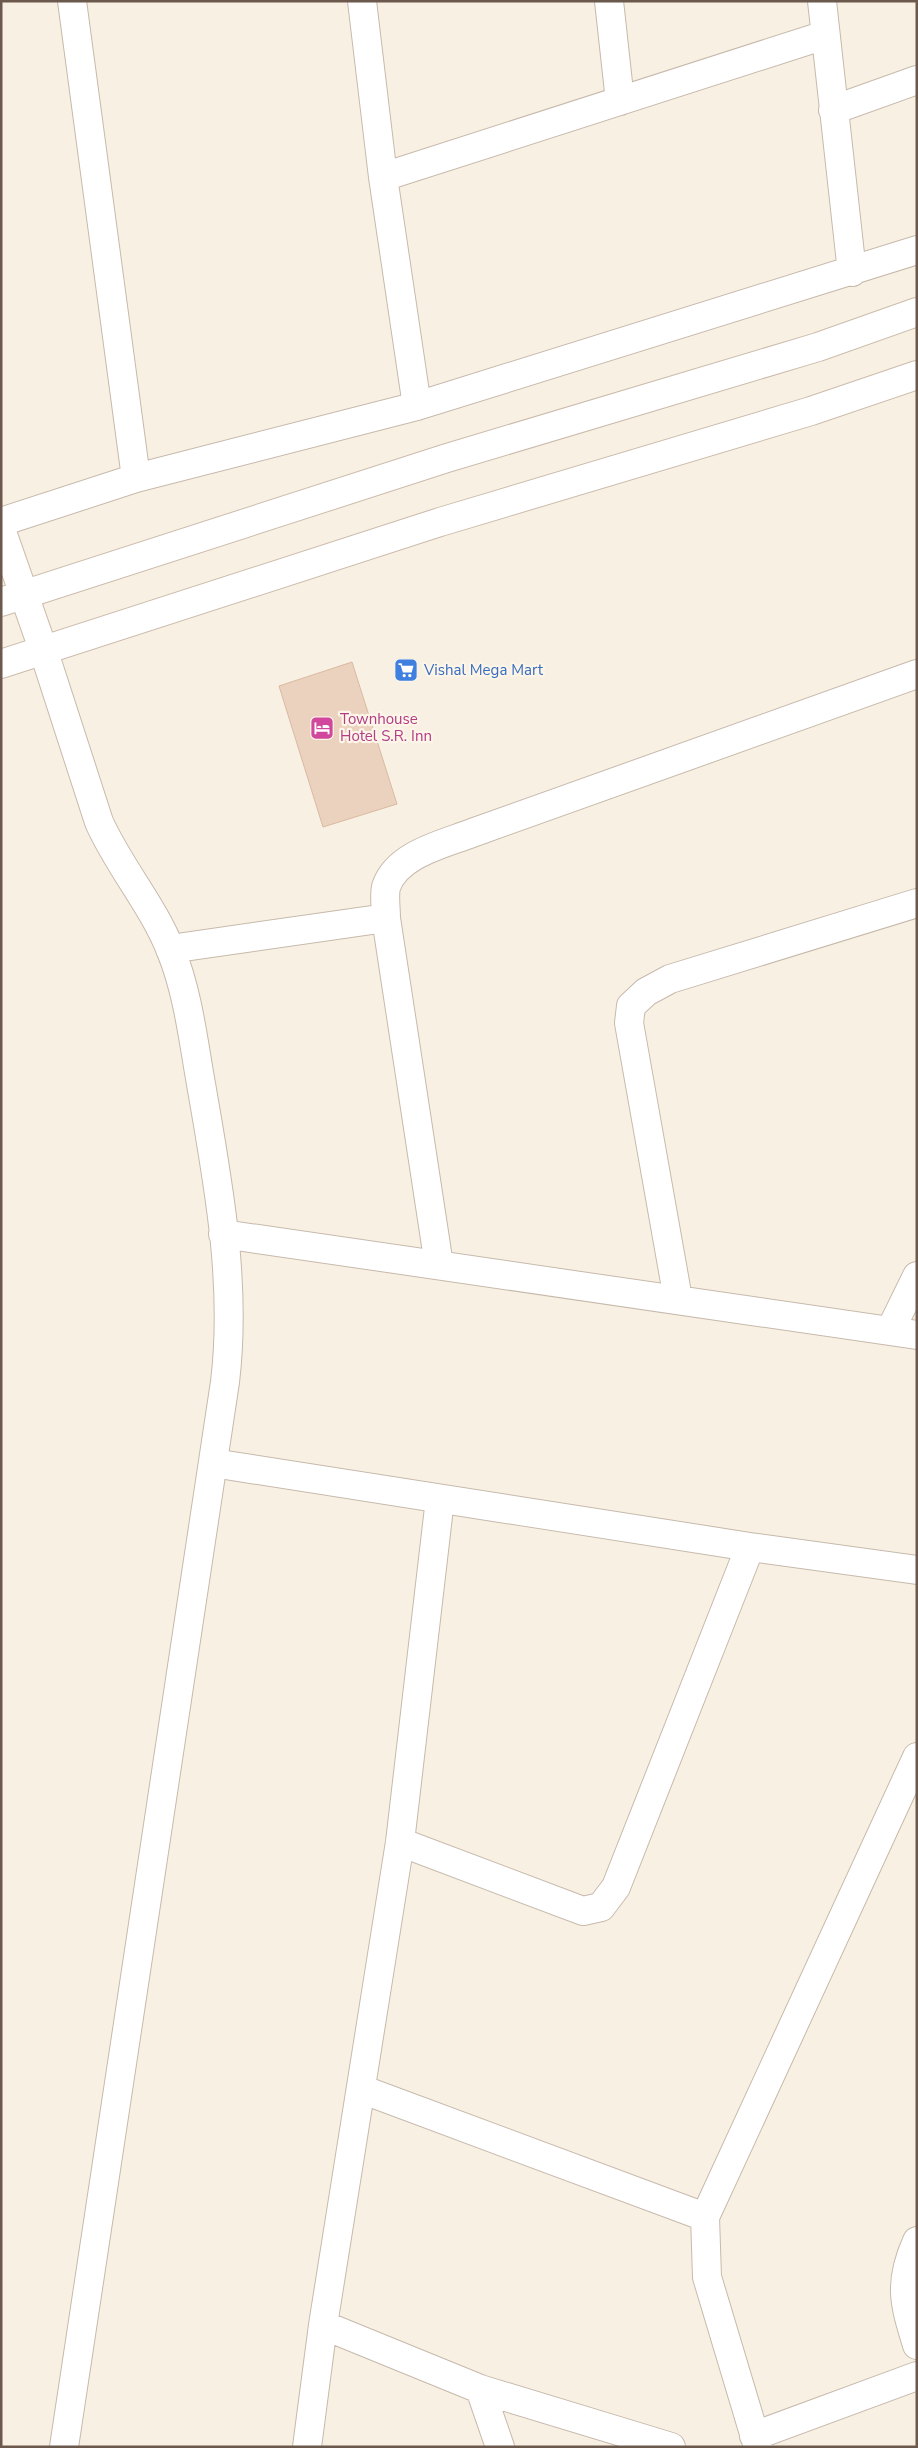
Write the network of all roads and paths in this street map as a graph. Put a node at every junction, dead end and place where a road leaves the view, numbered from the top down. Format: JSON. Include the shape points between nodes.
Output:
{"nodes":[{"id":1,"x":72,"y":1,"type":"edge"},
{"id":2,"x":362,"y":1,"type":"edge"},
{"id":3,"x":609,"y":1,"type":"edge"},
{"id":4,"x":822,"y":1,"type":"edge"},
{"id":5,"x":825,"y":36,"type":"junction"},
{"id":6,"x":917,"y":80,"type":"edge"},
{"id":7,"x":620,"y":101,"type":"junction"},
{"id":8,"x":833,"y":110,"type":"junction"},
{"id":9,"x":383,"y":177,"type":"junction"},
{"id":10,"x":917,"y":250,"type":"edge"},
{"id":11,"x":852,"y":272,"type":"junction"},
{"id":12,"x":917,"y":312,"type":"edge"},
{"id":13,"x":917,"y":375,"type":"edge"},
{"id":14,"x":417,"y":406,"type":"junction"},
{"id":15,"x":136,"y":478,"type":"junction"},
{"id":16,"x":1,"y":522,"type":"edge"},
{"id":17,"x":1,"y":529,"type":"edge"},
{"id":18,"x":12,"y":599,"type":"edge"},
{"id":19,"x":43,"y":649,"type":"junction"},
{"id":20,"x":1,"y":664,"type":"edge"},
{"id":21,"x":917,"y":674,"type":"edge"},
{"id":22,"x":917,"y":903,"type":"edge"},
{"id":23,"x":386,"y":918,"type":"junction"},
{"id":24,"x":170,"y":948,"type":"junction"},
{"id":25,"x":223,"y":1234,"type":"junction"},
{"id":26,"x":439,"y":1265,"type":"junction"},
{"id":27,"x":917,"y":1276,"type":"edge"},
{"id":28,"x":678,"y":1299,"type":"junction"},
{"id":29,"x":890,"y":1331,"type":"junction"},
{"id":30,"x":917,"y":1335,"type":"edge"},
{"id":31,"x":213,"y":1462,"type":"junction"},
{"id":32,"x":440,"y":1500,"type":"junction"},
{"id":33,"x":750,"y":1547,"type":"junction"},
{"id":34,"x":917,"y":1570,"type":"edge"},
{"id":35,"x":917,"y":1757,"type":"edge"},
{"id":36,"x":400,"y":1842,"type":"junction"},
{"id":37,"x":361,"y":2089,"type":"junction"},
{"id":38,"x":705,"y":2217,"type":"junction"},
{"id":39,"x":917,"y":2242,"type":"edge"},
{"id":40,"x":323,"y":2325,"type":"junction"},
{"id":41,"x":917,"y":2345,"type":"edge"},
{"id":42,"x":917,"y":2376,"type":"edge"},
{"id":43,"x":480,"y":2389,"type":"junction"},
{"id":44,"x":756,"y":2442,"type":"edge"},
{"id":45,"x":64,"y":2447,"type":"edge"},
{"id":46,"x":307,"y":2447,"type":"edge"},
{"id":47,"x":500,"y":2447,"type":"edge"},
{"id":48,"x":671,"y":2447,"type":"edge"}],
"edges":[{"from":1,"to":15,"type":"street"},
{"from":2,"to":9,"type":"street"},
{"from":3,"to":7,"type":"street"},
{"from":4,"to":5,"type":"street"},
{"from":5,"to":7,"type":"street"},
{"from":5,"to":8,"type":"street"},
{"from":6,"to":8,"type":"street"},
{"from":7,"to":9,"type":"street"},
{"from":8,"to":11,"type":"street"},
{"from":9,"to":14,"type":"street"},
{"from":10,"to":11,"type":"street"},
{"from":11,"to":14,"type":"street"},
{"from":12,"to":18,"type":"street","via":[[818,347],[448,458]]},
{"from":13,"to":19,"type":"street","via":[[811,411],[440,522]]},
{"from":14,"to":15,"type":"street"},
{"from":15,"to":16,"type":"street"},
{"from":17,"to":18,"type":"street"},
{"from":18,"to":19,"type":"street"},
{"from":19,"to":20,"type":"street"},
{"from":19,"to":24,"type":"street","via":[[99,822]]},
{"from":21,"to":23,"type":"street","via":[[416,856],[398,870],[386,888]]},
{"from":22,"to":28,"type":"street","via":[[670,979],[646,992],[631,1006],[629,1023]]},
{"from":23,"to":24,"type":"street"},
{"from":23,"to":26,"type":"street"},
{"from":24,"to":25,"type":"street","via":[[183,982],[213,1155]]},
{"from":25,"to":26,"type":"street"},
{"from":25,"to":31,"type":"street","via":[[230,1294],[230,1342]]},
{"from":26,"to":28,"type":"street"},
{"from":27,"to":29,"type":"street"},
{"from":28,"to":29,"type":"street"},
{"from":29,"to":30,"type":"street"},
{"from":31,"to":32,"type":"street"},
{"from":31,"to":45,"type":"street"},
{"from":32,"to":33,"type":"street"},
{"from":32,"to":36,"type":"street"},
{"from":33,"to":34,"type":"street"},
{"from":33,"to":36,"type":"street","via":[[616,1887],[601,1906],[583,1911]]},
{"from":35,"to":38,"type":"street"},
{"from":36,"to":37,"type":"street"},
{"from":37,"to":38,"type":"street"},
{"from":37,"to":40,"type":"street"},
{"from":38,"to":44,"type":"street","via":[[707,2277]]},
{"from":39,"to":41,"type":"street","via":[[906,2268],[904,2285],[905,2306]]},
{"from":40,"to":43,"type":"street"},
{"from":40,"to":46,"type":"street"},
{"from":42,"to":44,"type":"street"},
{"from":43,"to":47,"type":"street"},
{"from":43,"to":48,"type":"street"}]}
